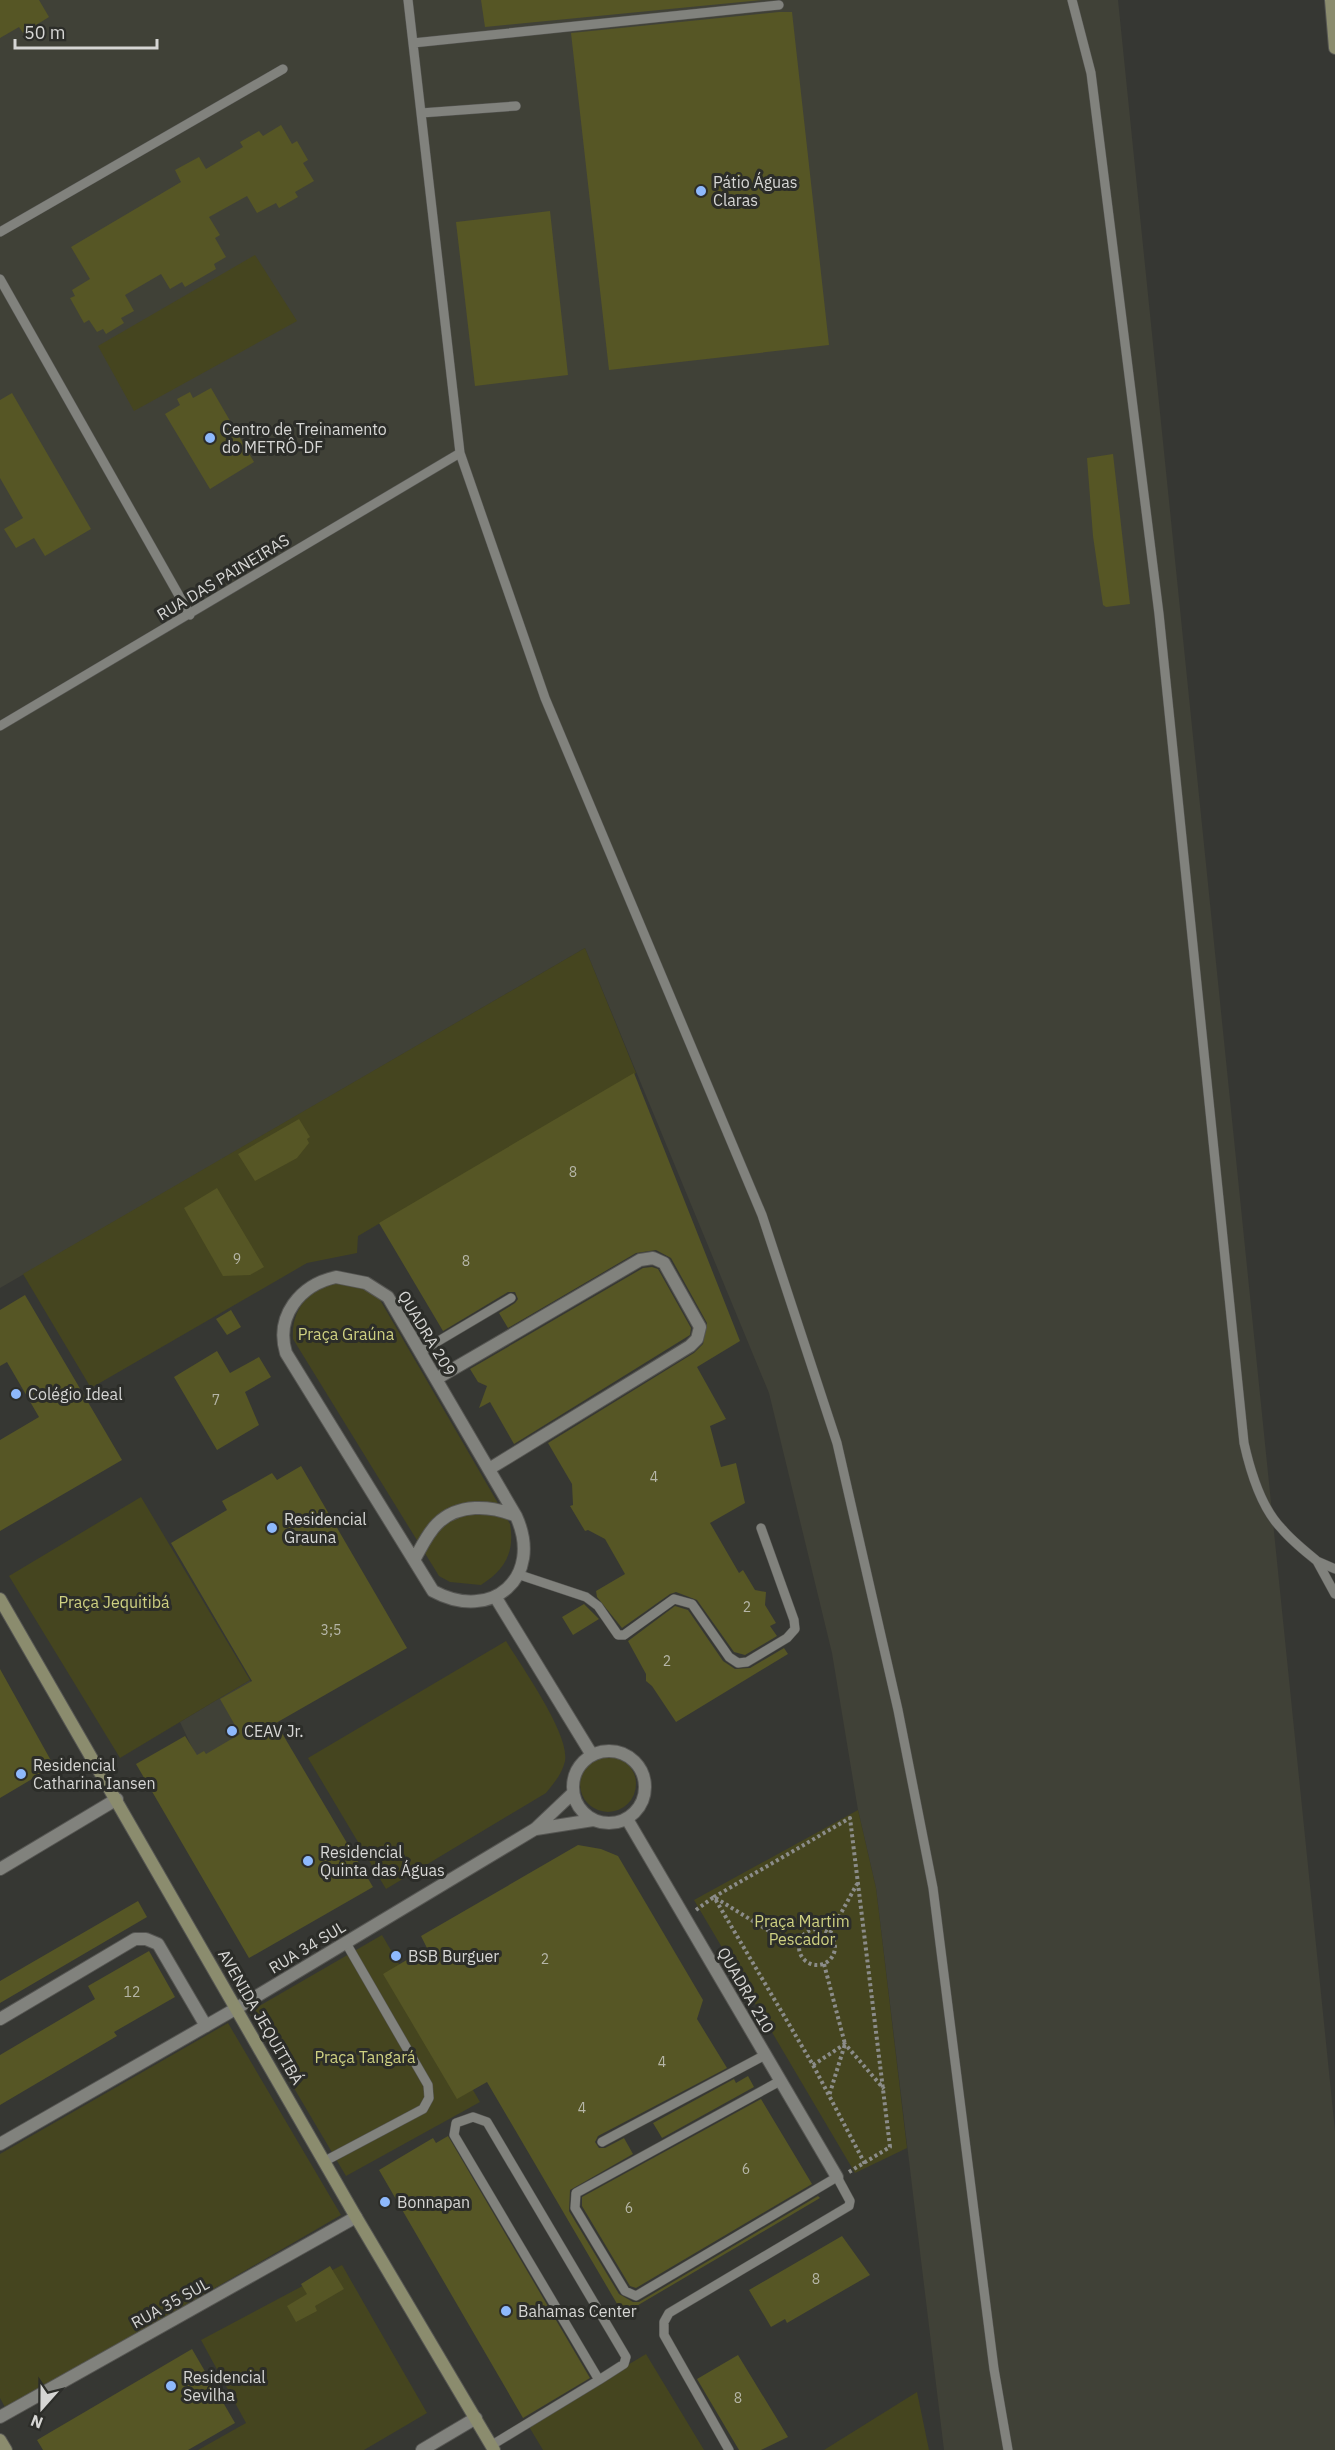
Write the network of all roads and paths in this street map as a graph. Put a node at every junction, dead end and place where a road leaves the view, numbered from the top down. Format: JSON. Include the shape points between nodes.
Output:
{"nodes":[{"id":1,"x":408,"y":0,"type":"edge"},
{"id":2,"x":1072,"y":0,"type":"edge"},
{"id":3,"x":1331,"y":0,"type":"edge"},
{"id":4,"x":779,"y":5,"type":"dead end"},
{"id":5,"x":413,"y":43,"type":"junction"},
{"id":6,"x":1335,"y":48,"type":"edge"},
{"id":7,"x":283,"y":69,"type":"dead end"},
{"id":8,"x":516,"y":106,"type":"dead end"},
{"id":9,"x":421,"y":112,"type":"junction"},
{"id":10,"x":0,"y":232,"type":"edge"},
{"id":11,"x":0,"y":279,"type":"edge"},
{"id":12,"x":460,"y":453,"type":"junction"},
{"id":13,"x":190,"y":615,"type":"junction"},
{"id":14,"x":0,"y":726,"type":"edge"},
{"id":15,"x":512,"y":1298,"type":"dead end"},
{"id":16,"x":420,"y":1352,"type":"junction"},
{"id":17,"x":436,"y":1379,"type":"junction"},
{"id":18,"x":489,"y":1469,"type":"junction"},
{"id":19,"x":516,"y":1516,"type":"junction"},
{"id":20,"x":761,"y":1528,"type":"dead end"},
{"id":21,"x":414,"y":1560,"type":"junction"},
{"id":22,"x":1317,"y":1561,"type":"junction"},
{"id":23,"x":1335,"y":1569,"type":"edge"},
{"id":24,"x":517,"y":1574,"type":"junction"},
{"id":25,"x":1335,"y":1594,"type":"edge"},
{"id":26,"x":496,"y":1598,"type":"junction"},
{"id":27,"x":0,"y":1599,"type":"edge"},
{"id":28,"x":592,"y":1755,"type":"junction"},
{"id":29,"x":573,"y":1793,"type":"junction"},
{"id":30,"x":117,"y":1799,"type":"junction"},
{"id":31,"x":627,"y":1819,"type":"junction"},
{"id":32,"x":593,"y":1820,"type":"junction"},
{"id":33,"x":535,"y":1829,"type":"junction"},
{"id":34,"x":0,"y":1869,"type":"edge"},
{"id":35,"x":858,"y":1882,"type":"junction"},
{"id":36,"x":714,"y":1897,"type":"junction"},
{"id":37,"x":685,"y":1918,"type":"junction"},
{"id":38,"x":830,"y":1933,"type":"junction"},
{"id":39,"x":800,"y":1941,"type":"junction"},
{"id":40,"x":346,"y":1943,"type":"junction"},
{"id":41,"x":824,"y":1964,"type":"junction"},
{"id":42,"x":237,"y":2008,"type":"junction"},
{"id":43,"x":0,"y":2019,"type":"edge"},
{"id":44,"x":206,"y":2026,"type":"junction"},
{"id":45,"x":845,"y":2044,"type":"junction"},
{"id":46,"x":765,"y":2055,"type":"junction"},
{"id":47,"x":813,"y":2065,"type":"junction"},
{"id":48,"x":780,"y":2081,"type":"junction"},
{"id":49,"x":884,"y":2090,"type":"junction"},
{"id":50,"x":829,"y":2096,"type":"junction"},
{"id":51,"x":602,"y":2142,"type":"dead end"},
{"id":52,"x":0,"y":2144,"type":"edge"},
{"id":53,"x":325,"y":2161,"type":"junction"},
{"id":54,"x":866,"y":2164,"type":"junction"},
{"id":55,"x":837,"y":2177,"type":"junction"},
{"id":56,"x":357,"y":2217,"type":"junction"},
{"id":57,"x":599,"y":2380,"type":"junction"},
{"id":58,"x":0,"y":2417,"type":"edge"},
{"id":59,"x":476,"y":2418,"type":"junction"},
{"id":60,"x":0,"y":2440,"type":"edge"},
{"id":61,"x":493,"y":2447,"type":"edge"},
{"id":62,"x":6,"y":2450,"type":"edge"},
{"id":63,"x":422,"y":2450,"type":"edge"},
{"id":64,"x":729,"y":2450,"type":"edge"},
{"id":65,"x":1008,"y":2450,"type":"edge"}],
"edges":[{"from":1,"to":5,"type":"lane"},
{"from":2,"to":22,"type":"lane","via":[[1091,73],[1159,614],[1244,1443],[1249,1468],[1268,1511]]},
{"from":3,"to":6,"type":"street"},
{"from":4,"to":5,"type":"lane"},
{"from":5,"to":9,"type":"lane"},
{"from":7,"to":10,"type":"lane"},
{"from":8,"to":9,"type":"lane"},
{"from":9,"to":12,"type":"lane"},
{"from":11,"to":13,"type":"lane"},
{"from":12,"to":13,"type":"lane","name":"RUA DAS PAINEIRAS"},
{"from":12,"to":65,"type":"lane","via":[[545,698],[762,1215],[837,1443],[898,1710],[933,1888],[994,2368]]},
{"from":13,"to":14,"type":"lane","name":"RUA DAS PAINEIRAS"},
{"from":15,"to":16,"type":"lane"},
{"from":16,"to":17,"type":"street","name":"QUADRA 209"},
{"from":16,"to":21,"type":"street","name":"QUADRA 209","via":[[388,1297],[352,1278],[336,1276],[313,1285],[291,1307],[284,1324],[286,1353]]},
{"from":17,"to":18,"type":"street","name":"QUADRA 209"},
{"from":17,"to":18,"type":"street","via":[[640,1260],[653,1258],[664,1263],[700,1327],[697,1339]]},
{"from":18,"to":19,"type":"street","name":"QUADRA 209"},
{"from":19,"to":21,"type":"street","via":[[478,1507],[457,1512],[438,1523]]},
{"from":19,"to":24,"type":"street","name":"QUADRA 209","via":[[525,1543]]},
{"from":20,"to":24,"type":"lane","via":[[795,1629],[747,1662],[738,1663],[729,1657],[692,1604],[674,1599],[624,1635],[618,1635],[598,1606],[586,1597]]},
{"from":21,"to":26,"type":"street","name":"QUADRA 209","via":[[433,1591],[448,1599],[465,1602]]},
{"from":22,"to":23,"type":"lane"},
{"from":22,"to":25,"type":"lane"},
{"from":24,"to":26,"type":"street","name":"QUADRA 209"},
{"from":26,"to":28,"type":"street"},
{"from":27,"to":30,"type":"street","name":"AVENIDA JEQUITIBÁ"},
{"from":28,"to":29,"type":"street","via":[[577,1771]]},
{"from":28,"to":31,"type":"street","via":[[610,1752],[628,1756],[643,1775],[643,1800]]},
{"from":29,"to":32,"type":"street","via":[[584,1813]]},
{"from":29,"to":33,"type":"street","name":"RUA 34 SUL"},
{"from":30,"to":34,"type":"street"},
{"from":30,"to":42,"type":"street","name":"AVENIDA JEQUITIBÁ"},
{"from":31,"to":32,"type":"street","via":[[616,1823]]},
{"from":31,"to":37,"type":"street","name":"QUADRA 210"},
{"from":32,"to":33,"type":"street","name":"RUA 34 SUL"},
{"from":33,"to":40,"type":"street","name":"RUA 34 SUL"},
{"from":35,"to":36,"type":"path","via":[[850,1818]]},
{"from":35,"to":38,"type":"path"},
{"from":35,"to":49,"type":"path"},
{"from":36,"to":37,"type":"path"},
{"from":36,"to":39,"type":"path","via":[[774,1934]]},
{"from":36,"to":47,"type":"path"},
{"from":37,"to":46,"type":"street","name":"QUADRA 210"},
{"from":38,"to":39,"type":"path","via":[[813,1929]]},
{"from":38,"to":41,"type":"path","via":[[836,1946]]},
{"from":39,"to":41,"type":"path","via":[[802,1957]]},
{"from":40,"to":42,"type":"street","name":"RUA 34 SUL"},
{"from":40,"to":53,"type":"lane","via":[[428,2085],[429,2098],[423,2109]]},
{"from":41,"to":45,"type":"path"},
{"from":42,"to":44,"type":"street","name":"RUA 34 SUL"},
{"from":42,"to":53,"type":"street","name":"AVENIDA JEQUITIBÁ"},
{"from":43,"to":44,"type":"street","via":[[135,1939],[146,1939],[158,1944]]},
{"from":44,"to":52,"type":"street","name":"RUA 34 SUL"},
{"from":45,"to":47,"type":"path"},
{"from":45,"to":49,"type":"path"},
{"from":45,"to":50,"type":"path"},
{"from":46,"to":48,"type":"street","name":"QUADRA 210"},
{"from":46,"to":51,"type":"lane"},
{"from":47,"to":50,"type":"path"},
{"from":48,"to":55,"type":"street","name":"QUADRA 210"},
{"from":48,"to":55,"type":"lane","via":[[576,2193],[575,2208],[625,2291],[636,2296]]},
{"from":49,"to":54,"type":"path","via":[[890,2147]]},
{"from":50,"to":54,"type":"path"},
{"from":53,"to":56,"type":"street","name":"AVENIDA JEQUITIBÁ"},
{"from":54,"to":55,"type":"path"},
{"from":55,"to":64,"type":"lane","via":[[850,2201],[844,2210],[669,2313],[664,2322],[664,2336]]},
{"from":56,"to":58,"type":"street","name":"RUA 35 SUL"},
{"from":56,"to":59,"type":"street","name":"AVENIDA JEQUITIBÁ"},
{"from":57,"to":57,"type":"lane","via":[[624,2364],[626,2357],[487,2121],[473,2117],[456,2123],[454,2135]]},
{"from":57,"to":61,"type":"lane"},
{"from":59,"to":61,"type":"street","name":"AVENIDA JEQUITIBÁ"},
{"from":59,"to":63,"type":"street"},
{"from":60,"to":62,"type":"street"}]}
